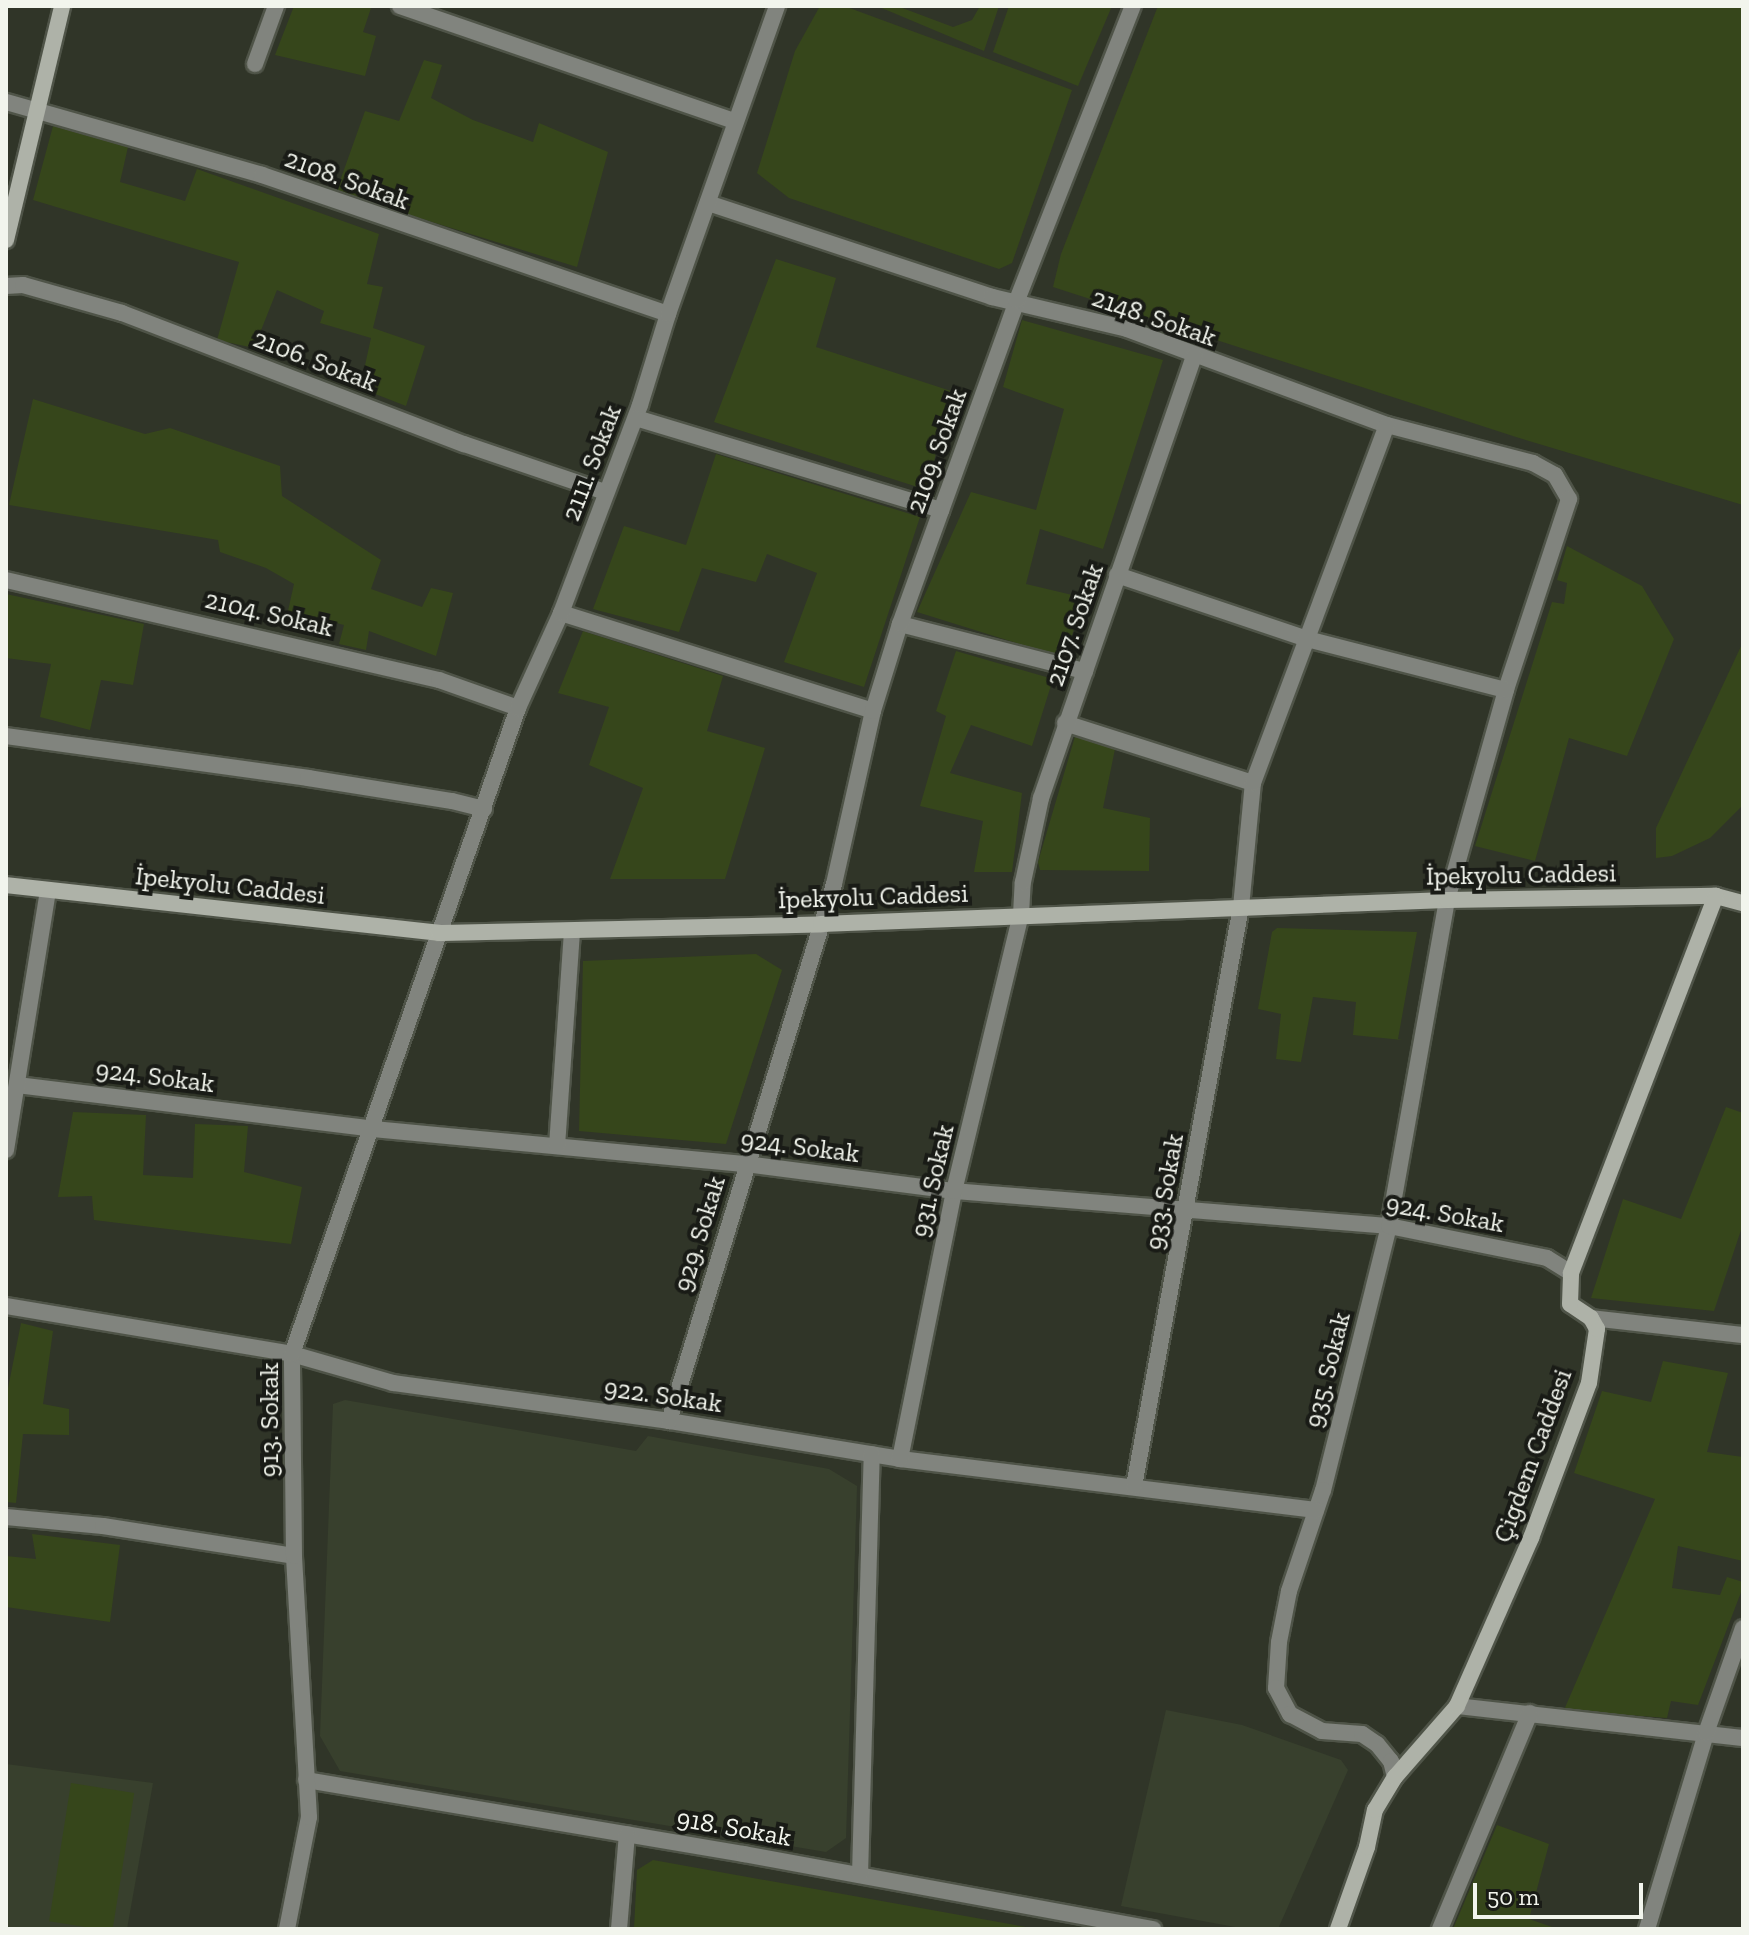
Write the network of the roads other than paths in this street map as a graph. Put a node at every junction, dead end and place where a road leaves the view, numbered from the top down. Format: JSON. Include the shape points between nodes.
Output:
{"nodes":[{"id":1,"x":62,"y":6,"type":"edge"},
{"id":2,"x":276,"y":6,"type":"edge"},
{"id":3,"x":400,"y":6,"type":"edge"},
{"id":4,"x":777,"y":6,"type":"edge"},
{"id":5,"x":1133,"y":6,"type":"edge"},
{"id":6,"x":255,"y":64,"type":"dead end"},
{"id":7,"x":6,"y":102,"type":"edge"},
{"id":8,"x":35,"y":108,"type":"junction"},
{"id":9,"x":734,"y":121,"type":"junction"},
{"id":10,"x":708,"y":203,"type":"junction"},
{"id":11,"x":6,"y":240,"type":"edge"},
{"id":12,"x":6,"y":286,"type":"edge"},
{"id":13,"x":1017,"y":300,"type":"junction"},
{"id":14,"x":668,"y":314,"type":"junction"},
{"id":15,"x":1194,"y":356,"type":"junction"},
{"id":16,"x":636,"y":418,"type":"junction"},
{"id":17,"x":1387,"y":425,"type":"junction"},
{"id":18,"x":605,"y":492,"type":"junction"},
{"id":19,"x":1569,"y":499,"type":"joint"},
{"id":20,"x":941,"y":510,"type":"junction"},
{"id":21,"x":1117,"y":575,"type":"junction"},
{"id":22,"x":6,"y":580,"type":"edge"},
{"id":23,"x":561,"y":613,"type":"junction"},
{"id":24,"x":900,"y":624,"type":"junction"},
{"id":25,"x":1307,"y":639,"type":"junction"},
{"id":26,"x":1085,"y":671,"type":"junction"},
{"id":27,"x":1506,"y":690,"type":"junction"},
{"id":28,"x":518,"y":708,"type":"junction"},
{"id":29,"x":873,"y":711,"type":"junction"},
{"id":30,"x":1065,"y":723,"type":"junction"},
{"id":31,"x":6,"y":736,"type":"edge"},
{"id":32,"x":1253,"y":783,"type":"junction"},
{"id":33,"x":484,"y":809,"type":"junction"},
{"id":34,"x":6,"y":885,"type":"edge"},
{"id":35,"x":48,"y":890,"type":"junction"},
{"id":36,"x":1716,"y":896,"type":"junction"},
{"id":37,"x":1447,"y":900,"type":"junction"},
{"id":38,"x":1743,"y":903,"type":"edge"},
{"id":39,"x":1241,"y":907,"type":"junction"},
{"id":40,"x":1021,"y":915,"type":"junction"},
{"id":41,"x":821,"y":924,"type":"junction"},
{"id":42,"x":572,"y":932,"type":"junction"},
{"id":43,"x":439,"y":933,"type":"junction"},
{"id":44,"x":17,"y":1085,"type":"junction"},
{"id":45,"x":373,"y":1129,"type":"junction"},
{"id":46,"x":557,"y":1146,"type":"junction"},
{"id":47,"x":6,"y":1150,"type":"edge"},
{"id":48,"x":746,"y":1164,"type":"junction"},
{"id":49,"x":954,"y":1191,"type":"junction"},
{"id":50,"x":1187,"y":1208,"type":"junction"},
{"id":51,"x":1389,"y":1226,"type":"junction"},
{"id":52,"x":1571,"y":1273,"type":"junction"},
{"id":53,"x":6,"y":1306,"type":"edge"},
{"id":54,"x":1591,"y":1318,"type":"junction"},
{"id":55,"x":1743,"y":1335,"type":"edge"},
{"id":56,"x":292,"y":1354,"type":"junction"},
{"id":57,"x":669,"y":1421,"type":"junction"},
{"id":58,"x":872,"y":1454,"type":"junction"},
{"id":59,"x":900,"y":1459,"type":"junction"},
{"id":60,"x":1134,"y":1486,"type":"junction"},
{"id":61,"x":1316,"y":1510,"type":"junction"},
{"id":62,"x":6,"y":1517,"type":"edge"},
{"id":63,"x":294,"y":1556,"type":"junction"},
{"id":64,"x":1743,"y":1628,"type":"edge"},
{"id":65,"x":1457,"y":1706,"type":"junction"},
{"id":66,"x":1530,"y":1713,"type":"junction"},
{"id":67,"x":1706,"y":1733,"type":"junction"},
{"id":68,"x":1743,"y":1738,"type":"edge"},
{"id":69,"x":1395,"y":1777,"type":"junction"},
{"id":70,"x":306,"y":1780,"type":"junction"},
{"id":71,"x":627,"y":1834,"type":"junction"},
{"id":72,"x":860,"y":1875,"type":"junction"},
{"id":73,"x":287,"y":1929,"type":"edge"},
{"id":74,"x":619,"y":1929,"type":"edge"},
{"id":75,"x":1153,"y":1929,"type":"edge"},
{"id":76,"x":1338,"y":1929,"type":"edge"},
{"id":77,"x":1440,"y":1929,"type":"edge"},
{"id":78,"x":1647,"y":1929,"type":"edge"}],
"edges":[{"from":1,"to":8,"type":"street"},
{"from":2,"to":6,"type":"street"},
{"from":3,"to":9,"type":"street"},
{"from":4,"to":9,"type":"street","name":"2111. Sokak"},
{"from":5,"to":13,"type":"street","name":"2109. Sokak"},
{"from":7,"to":8,"type":"street","name":"2108. Sokak"},
{"from":8,"to":11,"type":"street"},
{"from":8,"to":14,"type":"street","name":"2108. Sokak","via":[[262,175]]},
{"from":9,"to":10,"type":"street","name":"2111. Sokak"},
{"from":10,"to":13,"type":"street","name":"2148. Sokak","via":[[992,297]]},
{"from":10,"to":14,"type":"street","name":"2111. Sokak"},
{"from":12,"to":18,"type":"street","name":"2106. Sokak","via":[[23,285],[122,313]]},
{"from":13,"to":15,"type":"street","name":"2148. Sokak","via":[[1127,329]]},
{"from":13,"to":20,"type":"street","name":"2109. Sokak"},
{"from":14,"to":16,"type":"street","name":"2111. Sokak"},
{"from":15,"to":17,"type":"street","name":"2148. Sokak"},
{"from":15,"to":21,"type":"street","name":"2107. Sokak"},
{"from":16,"to":18,"type":"street","name":"2111. Sokak"},
{"from":16,"to":20,"type":"street"},
{"from":17,"to":19,"type":"street","name":"2148. Sokak","via":[[1533,463],[1555,475]]},
{"from":17,"to":25,"type":"street","name":"933. Sokak"},
{"from":18,"to":23,"type":"street","name":"2111. Sokak"},
{"from":19,"to":27,"type":"street","name":"935. Sokak"},
{"from":20,"to":24,"type":"street","name":"2109. Sokak"},
{"from":21,"to":25,"type":"street"},
{"from":21,"to":26,"type":"street","name":"2107. Sokak"},
{"from":22,"to":28,"type":"street","name":"2104. Sokak","via":[[425,677]]},
{"from":23,"to":28,"type":"street","name":"2111. Sokak"},
{"from":23,"to":29,"type":"street"},
{"from":24,"to":26,"type":"street"},
{"from":24,"to":29,"type":"street","name":"2109. Sokak"},
{"from":25,"to":27,"type":"street"},
{"from":25,"to":32,"type":"street","name":"933. Sokak"},
{"from":26,"to":30,"type":"street","name":"2107. Sokak"},
{"from":27,"to":37,"type":"street","name":"935. Sokak"},
{"from":28,"to":33,"type":"street","name":"2111. Sokak"},
{"from":29,"to":41,"type":"street","name":"2109. Sokak"},
{"from":30,"to":32,"type":"street"},
{"from":30,"to":40,"type":"street","name":"2107. Sokak","via":[[1041,798]]},
{"from":31,"to":33,"type":"street"},
{"from":32,"to":39,"type":"street","name":"933. Sokak"},
{"from":33,"to":43,"type":"street","name":"2111. Sokak"},
{"from":34,"to":35,"type":"street","name":"İpekyolu Caddesi"},
{"from":35,"to":43,"type":"street","name":"İpekyolu Caddesi"},
{"from":35,"to":44,"type":"street"},
{"from":36,"to":37,"type":"street","name":"İpekyolu Caddesi"},
{"from":36,"to":38,"type":"street","name":"İpekyolu Caddesi"},
{"from":36,"to":52,"type":"street"},
{"from":37,"to":39,"type":"street","name":"İpekyolu Caddesi"},
{"from":37,"to":51,"type":"street","name":"935. Sokak"},
{"from":39,"to":40,"type":"street","name":"İpekyolu Caddesi"},
{"from":39,"to":50,"type":"street","name":"933. Sokak"},
{"from":40,"to":41,"type":"street","name":"İpekyolu Caddesi"},
{"from":40,"to":49,"type":"street","name":"931. Sokak"},
{"from":41,"to":42,"type":"street","name":"İpekyolu Caddesi"},
{"from":41,"to":48,"type":"street","name":"929. Sokak"},
{"from":42,"to":43,"type":"street","name":"İpekyolu Caddesi"},
{"from":42,"to":46,"type":"street"},
{"from":43,"to":45,"type":"street","name":"913. Sokak"},
{"from":44,"to":45,"type":"street","name":"924. Sokak"},
{"from":44,"to":47,"type":"street"},
{"from":45,"to":46,"type":"street","name":"924. Sokak"},
{"from":45,"to":56,"type":"street","name":"913. Sokak"},
{"from":46,"to":48,"type":"street","name":"924. Sokak"},
{"from":48,"to":49,"type":"street","name":"924. Sokak"},
{"from":48,"to":57,"type":"street","name":"929. Sokak"},
{"from":49,"to":50,"type":"street","name":"924. Sokak"},
{"from":49,"to":59,"type":"street","name":"931. Sokak"},
{"from":50,"to":51,"type":"street","name":"924. Sokak"},
{"from":50,"to":60,"type":"street","name":"933. Sokak"},
{"from":51,"to":52,"type":"street","name":"924. Sokak","via":[[1547,1258]]},
{"from":51,"to":61,"type":"street","name":"935. Sokak"},
{"from":52,"to":54,"type":"street","via":[[1570,1304]]},
{"from":53,"to":56,"type":"street","name":"922. Sokak"},
{"from":54,"to":55,"type":"street"},
{"from":54,"to":65,"type":"street","name":"Çigdem Caddesi","via":[[1597,1329],[1589,1383],[1531,1538]]},
{"from":56,"to":57,"type":"street","name":"922. Sokak","via":[[393,1383]]},
{"from":56,"to":63,"type":"street","name":"913. Sokak"},
{"from":57,"to":58,"type":"street","name":"922. Sokak"},
{"from":58,"to":59,"type":"street","name":"922. Sokak"},
{"from":58,"to":72,"type":"street"},
{"from":59,"to":60,"type":"street","name":"922. Sokak"},
{"from":60,"to":61,"type":"street","name":"922. Sokak"},
{"from":61,"to":69,"type":"street","name":"935. Sokak","via":[[1289,1591],[1276,1688],[1290,1714],[1322,1731],[1362,1734],[1377,1744],[1391,1761]]},
{"from":62,"to":63,"type":"street","via":[[103,1526]]},
{"from":63,"to":70,"type":"street","name":"913. Sokak"},
{"from":64,"to":67,"type":"street"},
{"from":65,"to":66,"type":"street"},
{"from":65,"to":69,"type":"street","name":"Çigdem Caddesi"},
{"from":66,"to":67,"type":"street"},
{"from":66,"to":77,"type":"street"},
{"from":67,"to":68,"type":"street"},
{"from":67,"to":78,"type":"street"},
{"from":69,"to":76,"type":"street","name":"Çigdem Caddesi","via":[[1375,1810]]},
{"from":70,"to":71,"type":"street","name":"918. Sokak"},
{"from":70,"to":73,"type":"street","name":"913. Sokak","via":[[309,1817]]},
{"from":71,"to":72,"type":"street","name":"918. Sokak"},
{"from":71,"to":74,"type":"street"},
{"from":72,"to":75,"type":"street","name":"918. Sokak"}]}
